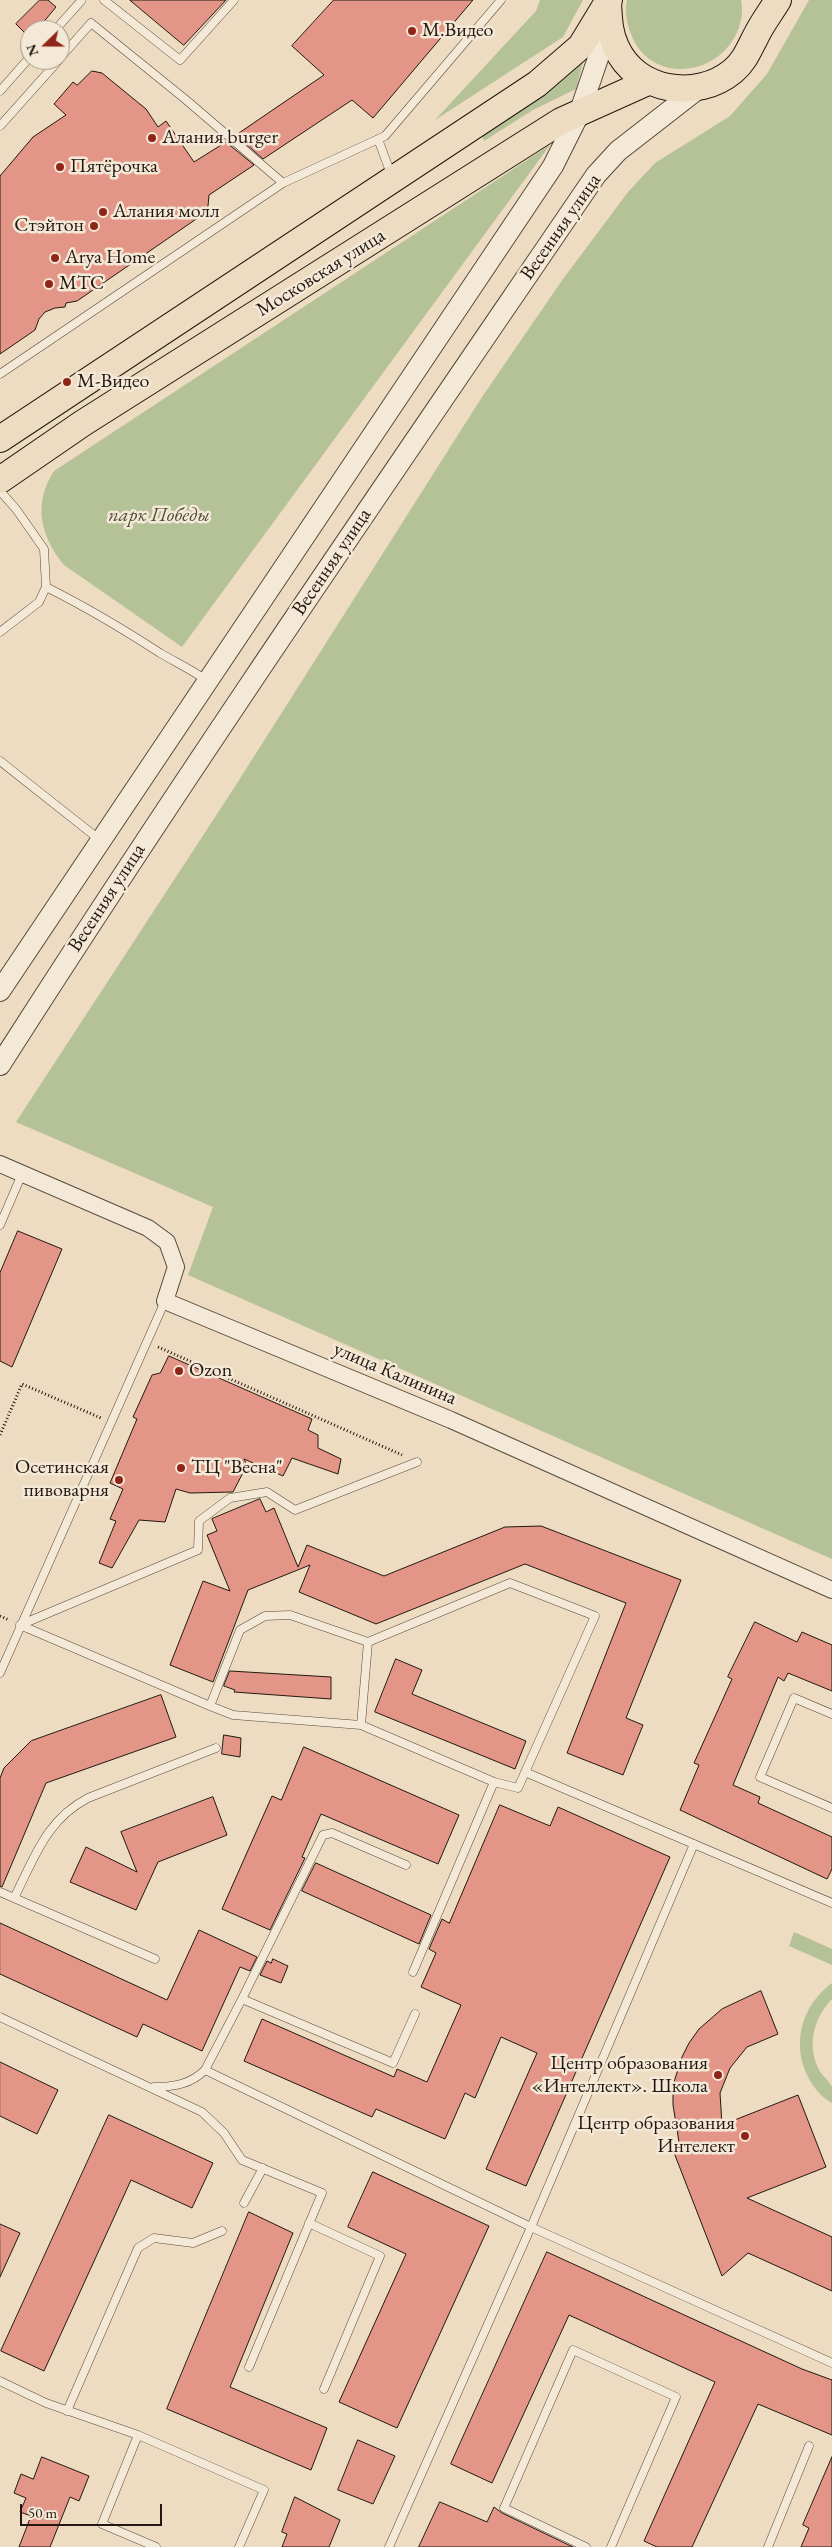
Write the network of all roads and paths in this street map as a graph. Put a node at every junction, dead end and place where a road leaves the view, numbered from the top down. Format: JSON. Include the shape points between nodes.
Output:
{"nodes":[{"id":1,"x":81,"y":0,"type":"edge"},
{"id":2,"x":104,"y":0,"type":"edge"},
{"id":3,"x":234,"y":0,"type":"edge"},
{"id":4,"x":501,"y":0,"type":"edge"},
{"id":5,"x":759,"y":0,"type":"edge"},
{"id":6,"x":778,"y":0,"type":"edge"},
{"id":7,"x":609,"y":10,"type":"edge"},
{"id":8,"x":63,"y":20,"type":"edge"},
{"id":9,"x":756,"y":35,"type":"junction"},
{"id":10,"x":70,"y":47,"type":"edge"},
{"id":11,"x":20,"y":68,"type":"edge"},
{"id":12,"x":49,"y":70,"type":"edge"},
{"id":13,"x":650,"y":81,"type":"junction"},
{"id":14,"x":699,"y":88,"type":"junction"},
{"id":15,"x":0,"y":91,"type":"edge"},
{"id":16,"x":579,"y":114,"type":"junction"},
{"id":17,"x":0,"y":126,"type":"edge"},
{"id":18,"x":378,"y":139,"type":"junction"},
{"id":19,"x":393,"y":179,"type":"junction"},
{"id":20,"x":283,"y":183,"type":"junction"},
{"id":21,"x":0,"y":374,"type":"edge"},
{"id":22,"x":0,"y":439,"type":"edge"},
{"id":23,"x":0,"y":480,"type":"edge"},
{"id":24,"x":0,"y":491,"type":"edge"},
{"id":25,"x":46,"y":587,"type":"junction"},
{"id":26,"x":0,"y":632,"type":"edge"},
{"id":27,"x":208,"y":681,"type":"junction"},
{"id":28,"x":0,"y":762,"type":"edge"},
{"id":29,"x":100,"y":840,"type":"junction"},
{"id":30,"x":0,"y":991,"type":"edge"},
{"id":31,"x":0,"y":1065,"type":"edge"},
{"id":32,"x":0,"y":1164,"type":"edge"},
{"id":33,"x":22,"y":1174,"type":"junction"},
{"id":34,"x":0,"y":1225,"type":"edge"},
{"id":35,"x":165,"y":1301,"type":"junction"},
{"id":36,"x":156,"y":1346,"type":"dead end"},
{"id":37,"x":110,"y":1422,"type":"junction"},
{"id":38,"x":0,"y":1435,"type":"edge"},
{"id":39,"x":417,"y":1462,"type":"joint"},
{"id":40,"x":832,"y":1590,"type":"edge"},
{"id":41,"x":20,"y":1625,"type":"junction"},
{"id":42,"x":368,"y":1642,"type":"junction"},
{"id":43,"x":0,"y":1673,"type":"edge"},
{"id":44,"x":210,"y":1706,"type":"junction"},
{"id":45,"x":832,"y":1714,"type":"edge"},
{"id":46,"x":361,"y":1725,"type":"junction"},
{"id":47,"x":216,"y":1748,"type":"dead end"},
{"id":48,"x":525,"y":1772,"type":"junction"},
{"id":49,"x":494,"y":1782,"type":"junction"},
{"id":50,"x":832,"y":1808,"type":"edge"},
{"id":51,"x":694,"y":1844,"type":"junction"},
{"id":52,"x":406,"y":1865,"type":"dead end"},
{"id":53,"x":0,"y":1892,"type":"edge"},
{"id":54,"x":14,"y":1898,"type":"junction"},
{"id":55,"x":832,"y":1903,"type":"edge"},
{"id":56,"x":155,"y":1959,"type":"dead end"},
{"id":57,"x":413,"y":1972,"type":"dead end"},
{"id":58,"x":242,"y":1999,"type":"junction"},
{"id":59,"x":415,"y":2014,"type":"dead end"},
{"id":60,"x":0,"y":2017,"type":"edge"},
{"id":61,"x":205,"y":2070,"type":"junction"},
{"id":62,"x":151,"y":2087,"type":"junction"},
{"id":63,"x":263,"y":2168,"type":"junction"},
{"id":64,"x":244,"y":2203,"type":"dead end"},
{"id":65,"x":309,"y":2223,"type":"junction"},
{"id":66,"x":530,"y":2227,"type":"junction"},
{"id":67,"x":222,"y":2231,"type":"dead end"},
{"id":68,"x":832,"y":2363,"type":"edge"},
{"id":69,"x":249,"y":2367,"type":"dead end"},
{"id":70,"x":0,"y":2382,"type":"edge"},
{"id":71,"x":324,"y":2389,"type":"dead end"},
{"id":72,"x":67,"y":2411,"type":"junction"},
{"id":73,"x":138,"y":2435,"type":"junction"},
{"id":74,"x":809,"y":2446,"type":"dead end"},
{"id":75,"x":156,"y":2547,"type":"edge"},
{"id":76,"x":238,"y":2547,"type":"edge"},
{"id":77,"x":389,"y":2547,"type":"edge"},
{"id":78,"x":586,"y":2547,"type":"edge"},
{"id":79,"x":611,"y":2547,"type":"edge"},
{"id":80,"x":768,"y":2547,"type":"edge"}],
"edges":[{"from":1,"to":8,"type":"lane"},
{"from":2,"to":3,"type":"lane","via":[[180,60]]},
{"from":4,"to":18,"type":"lane","via":[[385,136]]},
{"from":5,"to":9,"type":"highway"},
{"from":6,"to":9,"type":"highway"},
{"from":7,"to":13,"type":"highway","via":[[617,49],[631,68]]},
{"from":7,"to":16,"type":"street","name":"Весенняя улица"},
{"from":7,"to":19,"type":"highway","name":"Московская улица","via":[[581,46],[537,84]]},
{"from":9,"to":14,"type":"highway","via":[[747,56],[734,70]]},
{"from":10,"to":20,"type":"lane","via":[[91,23]]},
{"from":11,"to":15,"type":"lane"},
{"from":12,"to":17,"type":"lane"},
{"from":13,"to":14,"type":"highway","via":[[670,88]]},
{"from":13,"to":16,"type":"highway","name":"Московская улица"},
{"from":14,"to":31,"type":"street","name":"Весенняя улица","via":[[618,151],[596,175],[184,780]]},
{"from":16,"to":23,"type":"highway","name":"Московская улица","via":[[561,121],[100,412]]},
{"from":16,"to":27,"type":"street","name":"Весенняя улица","via":[[553,166]]},
{"from":18,"to":19,"type":"lane"},
{"from":18,"to":20,"type":"lane"},
{"from":19,"to":22,"type":"highway","name":"Московская улица"},
{"from":20,"to":21,"type":"lane"},
{"from":24,"to":25,"type":"lane","via":[[44,549]]},
{"from":25,"to":26,"type":"lane","via":[[39,602]]},
{"from":25,"to":27,"type":"lane","via":[[117,625]]},
{"from":27,"to":29,"type":"street","name":"Весенняя улица"},
{"from":28,"to":29,"type":"lane"},
{"from":29,"to":30,"type":"street","name":"Весенняя улица"},
{"from":32,"to":33,"type":"street"},
{"from":33,"to":34,"type":"lane"},
{"from":33,"to":35,"type":"street","via":[[148,1228],[167,1242],[176,1267]]},
{"from":35,"to":37,"type":"lane"},
{"from":35,"to":40,"type":"street","name":"улица Калинина","via":[[452,1420]]},
{"from":36,"to":39,"type":"path"},
{"from":37,"to":38,"type":"path","via":[[22,1384]]},
{"from":37,"to":41,"type":"lane"},
{"from":39,"to":41,"type":"lane","via":[[296,1510],[266,1492],[230,1498],[199,1521],[198,1550]]},
{"from":41,"to":43,"type":"lane"},
{"from":41,"to":44,"type":"lane"},
{"from":42,"to":44,"type":"lane","via":[[290,1615],[265,1616],[240,1630]]},
{"from":42,"to":46,"type":"lane"},
{"from":42,"to":48,"type":"lane","via":[[510,1583],[595,1616]]},
{"from":44,"to":46,"type":"lane","via":[[232,1714]]},
{"from":45,"to":50,"type":"lane","via":[[794,1698],[760,1777]]},
{"from":46,"to":49,"type":"lane"},
{"from":47,"to":54,"type":"lane","via":[[70,1807],[47,1834]]},
{"from":48,"to":49,"type":"lane","via":[[518,1788]]},
{"from":48,"to":51,"type":"lane"},
{"from":49,"to":57,"type":"lane"},
{"from":51,"to":55,"type":"lane"},
{"from":51,"to":66,"type":"lane"},
{"from":52,"to":58,"type":"lane","via":[[332,1833],[323,1835]]},
{"from":53,"to":54,"type":"lane"},
{"from":54,"to":56,"type":"lane"},
{"from":58,"to":59,"type":"lane","via":[[393,2063]]},
{"from":58,"to":61,"type":"lane"},
{"from":60,"to":62,"type":"lane"},
{"from":61,"to":62,"type":"lane","via":[[184,2084]]},
{"from":61,"to":66,"type":"lane"},
{"from":62,"to":63,"type":"lane","via":[[202,2112],[224,2133],[242,2160]]},
{"from":63,"to":64,"type":"lane"},
{"from":63,"to":65,"type":"lane","via":[[322,2193]]},
{"from":65,"to":69,"type":"lane"},
{"from":65,"to":71,"type":"lane","via":[[380,2256]]},
{"from":66,"to":68,"type":"lane"},
{"from":66,"to":77,"type":"lane"},
{"from":67,"to":72,"type":"lane","via":[[193,2242],[154,2238],[138,2248]]},
{"from":70,"to":72,"type":"lane"},
{"from":72,"to":73,"type":"lane"},
{"from":73,"to":75,"type":"lane","via":[[102,2524]]},
{"from":73,"to":76,"type":"lane","via":[[264,2490]]},
{"from":74,"to":80,"type":"lane"},
{"from":78,"to":79,"type":"lane","via":[[504,2508],[573,2350],[676,2397]]}]}
